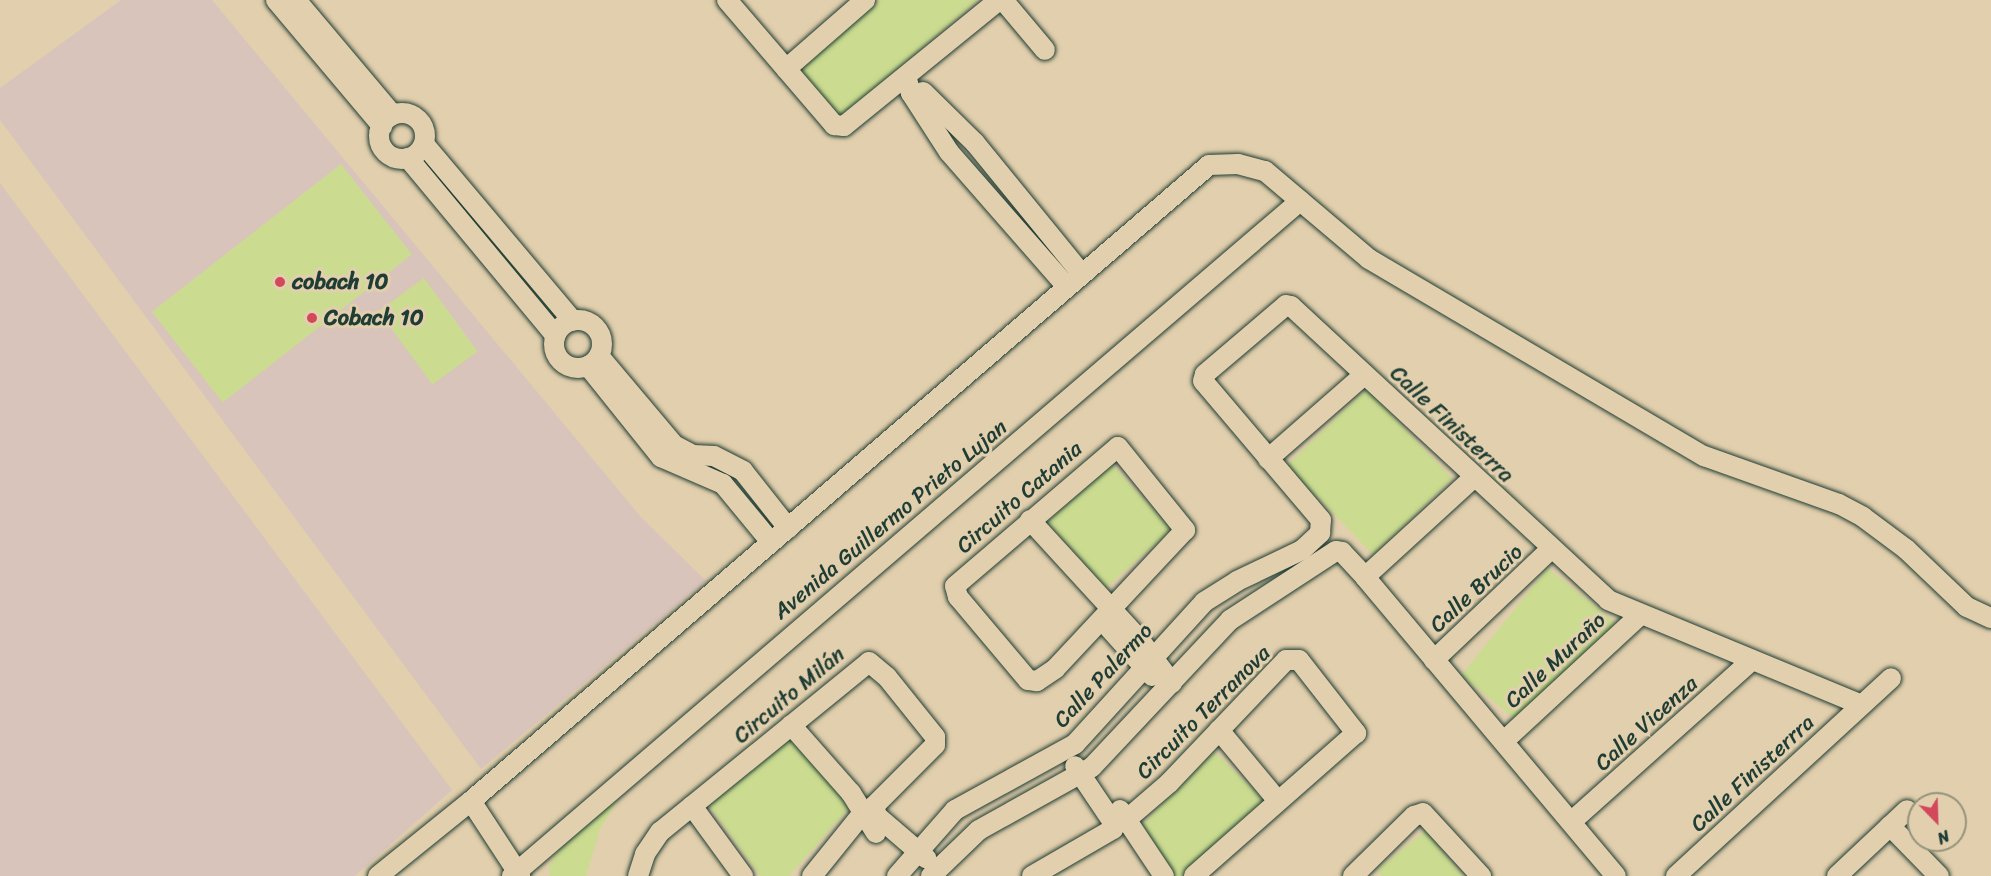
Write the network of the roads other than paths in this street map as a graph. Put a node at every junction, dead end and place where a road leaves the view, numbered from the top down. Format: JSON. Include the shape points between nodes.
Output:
{"nodes":[{"id":1,"x":276,"y":0,"type":"edge"},
{"id":2,"x":296,"y":0,"type":"edge"},
{"id":3,"x":727,"y":0,"type":"edge"},
{"id":4,"x":865,"y":0,"type":"edge"},
{"id":5,"x":1001,"y":0,"type":"edge"},
{"id":6,"x":1045,"y":50,"type":"dead end"},
{"id":7,"x":786,"y":69,"type":"junction"},
{"id":8,"x":906,"y":76,"type":"junction"},
{"id":9,"x":387,"y":120,"type":"junction"},
{"id":10,"x":424,"y":144,"type":"junction"},
{"id":11,"x":408,"y":158,"type":"junction"},
{"id":12,"x":992,"y":164,"type":"junction"},
{"id":13,"x":973,"y":180,"type":"junction"},
{"id":14,"x":1300,"y":201,"type":"junction"},
{"id":15,"x":1027,"y":207,"type":"junction"},
{"id":16,"x":1010,"y":222,"type":"junction"},
{"id":17,"x":1082,"y":274,"type":"junction"},
{"id":18,"x":1067,"y":287,"type":"junction"},
{"id":19,"x":573,"y":321,"type":"junction"},
{"id":20,"x":556,"y":336,"type":"junction"},
{"id":21,"x":593,"y":361,"type":"junction"},
{"id":22,"x":1364,"y":375,"type":"junction"},
{"id":23,"x":1268,"y":459,"type":"junction"},
{"id":24,"x":1474,"y":477,"type":"junction"},
{"id":25,"x":1030,"y":520,"type":"junction"},
{"id":26,"x":1319,"y":522,"type":"joint"},
{"id":27,"x":789,"y":528,"type":"junction"},
{"id":28,"x":771,"y":542,"type":"junction"},
{"id":29,"x":1550,"y":550,"type":"junction"},
{"id":30,"x":1291,"y":553,"type":"junction"},
{"id":31,"x":1306,"y":574,"type":"junction"},
{"id":32,"x":1365,"y":577,"type":"junction"},
{"id":33,"x":1106,"y":615,"type":"junction"},
{"id":34,"x":1640,"y":615,"type":"junction"},
{"id":35,"x":1991,"y":618,"type":"edge"},
{"id":36,"x":1434,"y":660,"type":"junction"},
{"id":37,"x":1752,"y":660,"type":"junction"},
{"id":38,"x":1149,"y":662,"type":"junction"},
{"id":39,"x":1891,"y":678,"type":"dead end"},
{"id":40,"x":1168,"y":687,"type":"junction"},
{"id":41,"x":1860,"y":705,"type":"junction"},
{"id":42,"x":791,"y":725,"type":"junction"},
{"id":43,"x":1219,"y":730,"type":"junction"},
{"id":44,"x":1504,"y":741,"type":"junction"},
{"id":45,"x":1069,"y":747,"type":"junction"},
{"id":46,"x":1086,"y":771,"type":"junction"},
{"id":47,"x":471,"y":801,"type":"junction"},
{"id":48,"x":1278,"y":801,"type":"junction"},
{"id":49,"x":692,"y":806,"type":"junction"},
{"id":50,"x":1907,"y":810,"type":"dead end"},
{"id":51,"x":862,"y":814,"type":"junction"},
{"id":52,"x":1571,"y":822,"type":"junction"},
{"id":53,"x":1119,"y":825,"type":"junction"},
{"id":54,"x":1890,"y":826,"type":"junction"},
{"id":55,"x":913,"y":855,"type":"junction"},
{"id":56,"x":933,"y":873,"type":"edge"},
{"id":57,"x":1361,"y":873,"type":"edge"},
{"id":58,"x":517,"y":875,"type":"edge"},
{"id":59,"x":378,"y":876,"type":"edge"},
{"id":60,"x":638,"y":876,"type":"edge"},
{"id":61,"x":743,"y":876,"type":"edge"},
{"id":62,"x":812,"y":876,"type":"edge"},
{"id":63,"x":897,"y":876,"type":"edge"},
{"id":64,"x":1034,"y":876,"type":"edge"},
{"id":65,"x":1164,"y":876,"type":"edge"},
{"id":66,"x":1194,"y":876,"type":"edge"},
{"id":67,"x":1480,"y":876,"type":"edge"},
{"id":68,"x":1616,"y":876,"type":"edge"},
{"id":69,"x":1676,"y":876,"type":"edge"},
{"id":70,"x":1837,"y":876,"type":"edge"},
{"id":71,"x":1939,"y":876,"type":"edge"}],
"edges":[{"from":1,"to":9,"type":"street"},
{"from":2,"to":9,"type":"street"},
{"from":3,"to":7,"type":"street"},
{"from":4,"to":7,"type":"street"},
{"from":5,"to":6,"type":"street"},
{"from":5,"to":8,"type":"street"},
{"from":7,"to":8,"type":"street","via":[[834,125],[844,126]]},
{"from":8,"to":12,"type":"street"},
{"from":8,"to":13,"type":"street","via":[[911,93],[948,152]]},
{"from":9,"to":10,"type":"street","via":[[415,117],[424,129]]},
{"from":9,"to":11,"type":"street","via":[[382,147],[393,157]]},
{"from":10,"to":11,"type":"street"},
{"from":10,"to":19,"type":"street"},
{"from":11,"to":20,"type":"street"},
{"from":12,"to":13,"type":"street"},
{"from":12,"to":15,"type":"street"},
{"from":13,"to":16,"type":"street"},
{"from":14,"to":17,"type":"street","via":[[1265,171],[1238,164],[1209,165]]},
{"from":14,"to":35,"type":"street","via":[[1387,270],[1704,456],[1839,504],[1863,517],[1906,549],[1967,607]]},
{"from":14,"to":58,"type":"street","name":"Avenida Guillermo Prieto Lujan"},
{"from":15,"to":16,"type":"street"},
{"from":15,"to":17,"type":"street"},
{"from":16,"to":18,"type":"street"},
{"from":17,"to":18,"type":"street"},
{"from":18,"to":27,"type":"street"},
{"from":19,"to":20,"type":"street"},
{"from":19,"to":21,"type":"street","via":[[595,327],[602,341]]},
{"from":20,"to":21,"type":"street","via":[[559,358],[572,367]]},
{"from":21,"to":27,"type":"street","via":[[674,444],[693,455],[714,456],[742,471]]},
{"from":21,"to":28,"type":"street","via":[[661,457],[723,484]]},
{"from":22,"to":23,"type":"street"},
{"from":22,"to":23,"type":"street","name":"Calle Finisterrra","via":[[1289,305],[1205,374],[1207,389]]},
{"from":22,"to":24,"type":"street","name":"Calle Finisterrra"},
{"from":23,"to":26,"type":"street","name":"Calle Finisterrra"},
{"from":24,"to":29,"type":"street","name":"Calle Finisterrra"},
{"from":24,"to":32,"type":"street"},
{"from":25,"to":33,"type":"street"},
{"from":25,"to":33,"type":"street","name":"Circuito Catania","via":[[957,582],[958,597],[1028,680],[1045,678]]},
{"from":25,"to":33,"type":"street","name":"Circuito Catania","via":[[1111,449],[1120,447],[1185,530]]},
{"from":26,"to":30,"type":"street","name":"Calle Palermo","via":[[1310,544]]},
{"from":27,"to":28,"type":"street"},
{"from":28,"to":47,"type":"street"},
{"from":29,"to":34,"type":"street","name":"Calle Finisterrra","via":[[1600,594]]},
{"from":29,"to":36,"type":"street","name":"Calle Brucio"},
{"from":30,"to":31,"type":"street"},
{"from":30,"to":38,"type":"street","name":"Calle Palermo","via":[[1204,602]]},
{"from":31,"to":32,"type":"street","via":[[1331,552],[1344,554]]},
{"from":31,"to":40,"type":"street","via":[[1230,620]]},
{"from":32,"to":36,"type":"street"},
{"from":33,"to":38,"type":"street"},
{"from":34,"to":37,"type":"street","name":"Calle Finisterrra"},
{"from":34,"to":44,"type":"street","name":"Calle Muraño"},
{"from":36,"to":44,"type":"street"},
{"from":37,"to":41,"type":"street","name":"Calle Finisterrra"},
{"from":37,"to":52,"type":"street","name":"Calle Vicenza"},
{"from":38,"to":40,"type":"street"},
{"from":38,"to":45,"type":"street","name":"Calle Palermo"},
{"from":39,"to":41,"type":"street","name":"Calle Finisterrra"},
{"from":40,"to":46,"type":"street"},
{"from":41,"to":69,"type":"street","name":"Calle Finisterrra"},
{"from":42,"to":49,"type":"street","name":"Circuito Milán"},
{"from":42,"to":51,"type":"street","via":[[851,793]]},
{"from":42,"to":55,"type":"street","name":"Circuito Milán","via":[[860,666],[869,662],[875,665],[936,741],[873,806],[877,816]]},
{"from":43,"to":48,"type":"street"},
{"from":43,"to":48,"type":"street","name":"Circuito Terranova","via":[[1286,660],[1299,660],[1357,731]]},
{"from":43,"to":53,"type":"street","name":"Circuito Terranova","via":[[1169,783]]},
{"from":44,"to":52,"type":"street"},
{"from":45,"to":46,"type":"street"},
{"from":45,"to":55,"type":"street","name":"Calle Palermo","via":[[955,810]]},
{"from":46,"to":53,"type":"street"},
{"from":46,"to":56,"type":"street","via":[[979,830]]},
{"from":47,"to":58,"type":"street"},
{"from":47,"to":59,"type":"street"},
{"from":48,"to":66,"type":"street","name":"Circuito Terranova"},
{"from":49,"to":60,"type":"street","name":"Circuito Milán","via":[[651,843]]},
{"from":49,"to":61,"type":"street"},
{"from":50,"to":54,"type":"street"},
{"from":51,"to":55,"type":"street","via":[[869,827]]},
{"from":51,"to":62,"type":"street"},
{"from":52,"to":68,"type":"street"},
{"from":53,"to":64,"type":"street","name":"Circuito Terranova"},
{"from":53,"to":65,"type":"street"},
{"from":54,"to":70,"type":"street"},
{"from":54,"to":71,"type":"street"},
{"from":55,"to":56,"type":"street"},
{"from":55,"to":63,"type":"street","name":"Calle Palermo"},
{"from":57,"to":67,"type":"street","via":[[1414,816],[1424,813]]}]}
